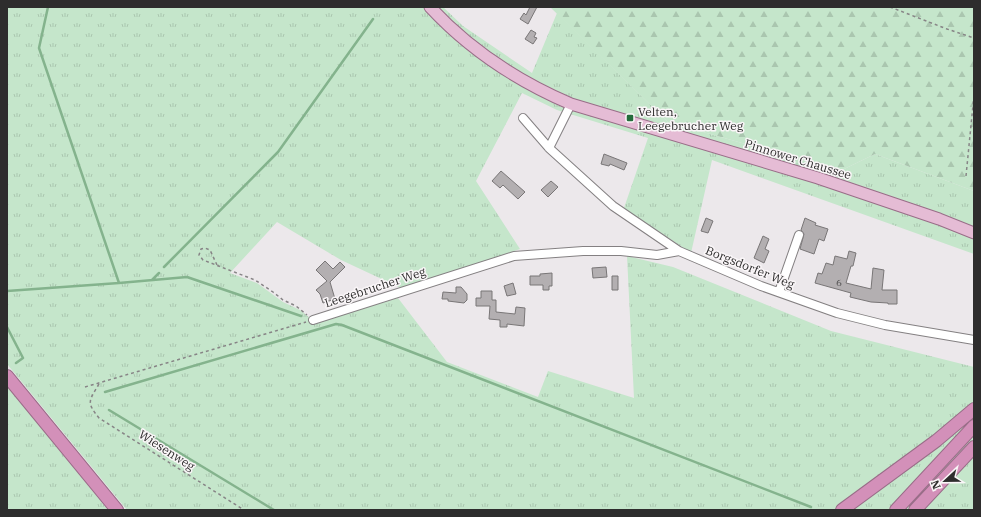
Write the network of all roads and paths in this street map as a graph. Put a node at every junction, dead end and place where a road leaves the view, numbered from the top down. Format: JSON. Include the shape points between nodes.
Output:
{"nodes":[{"id":1,"x":430,"y":7,"type":"edge"},
{"id":2,"x":890,"y":7,"type":"edge"},
{"id":3,"x":974,"y":38,"type":"edge"},
{"id":4,"x":974,"y":95,"type":"edge"},
{"id":5,"x":571,"y":104,"type":"junction"},
{"id":6,"x":523,"y":118,"type":"dead end"},
{"id":7,"x":549,"y":148,"type":"junction"},
{"id":8,"x":966,"y":176,"type":"dead end"},
{"id":9,"x":974,"y":233,"type":"edge"},
{"id":10,"x":799,"y":235,"type":"dead end"},
{"id":11,"x":679,"y":251,"type":"junction"},
{"id":12,"x":217,"y":265,"type":"junction"},
{"id":13,"x":778,"y":292,"type":"junction"},
{"id":14,"x":313,"y":320,"type":"junction"},
{"id":15,"x":974,"y":340,"type":"edge"},
{"id":16,"x":7,"y":376,"type":"edge"},
{"id":17,"x":99,"y":384,"type":"junction"},
{"id":18,"x":85,"y":388,"type":"dead end"},
{"id":19,"x":974,"y":409,"type":"edge"},
{"id":20,"x":974,"y":426,"type":"edge"},
{"id":21,"x":974,"y":447,"type":"edge"},
{"id":22,"x":117,"y":510,"type":"edge"},
{"id":23,"x":244,"y":510,"type":"edge"},
{"id":24,"x":842,"y":510,"type":"edge"},
{"id":25,"x":896,"y":510,"type":"edge"},
{"id":26,"x":915,"y":510,"type":"edge"}],
"edges":[{"from":1,"to":5,"type":"main road","name":"Pinnower Chaussee","via":[[468,43],[495,64]]},
{"from":2,"to":3,"type":"path"},
{"from":4,"to":8,"type":"path"},
{"from":5,"to":7,"type":"street"},
{"from":5,"to":9,"type":"main road","name":"Pinnower Chaussee","via":[[818,178]]},
{"from":6,"to":7,"type":"street","name":"Borgsdorfer Weg"},
{"from":7,"to":11,"type":"street","name":"Borgsdorfer Weg","via":[[613,206]]},
{"from":10,"to":13,"type":"street"},
{"from":11,"to":13,"type":"street","name":"Borgsdorfer Weg"},
{"from":11,"to":14,"type":"street","name":"Leegebrucher Weg","via":[[657,255],[621,251],[583,251],[514,256]]},
{"from":12,"to":12,"type":"path","via":[[200,258],[202,249],[210,250]]},
{"from":12,"to":14,"type":"path","via":[[255,280]]},
{"from":13,"to":15,"type":"street","name":"Borgsdorfer Weg","via":[[837,313],[885,325]]},
{"from":14,"to":17,"type":"path","name":"Leegebrucher Weg"},
{"from":16,"to":22,"type":"highway"},
{"from":17,"to":18,"type":"path","name":"Leegebrucher Weg"},
{"from":17,"to":23,"type":"path","name":"Wiesenweg","via":[[90,399],[91,408],[99,418]]},
{"from":19,"to":24,"type":"highway","via":[[936,441]]},
{"from":20,"to":25,"type":"highway"},
{"from":21,"to":26,"type":"highway"}]}
